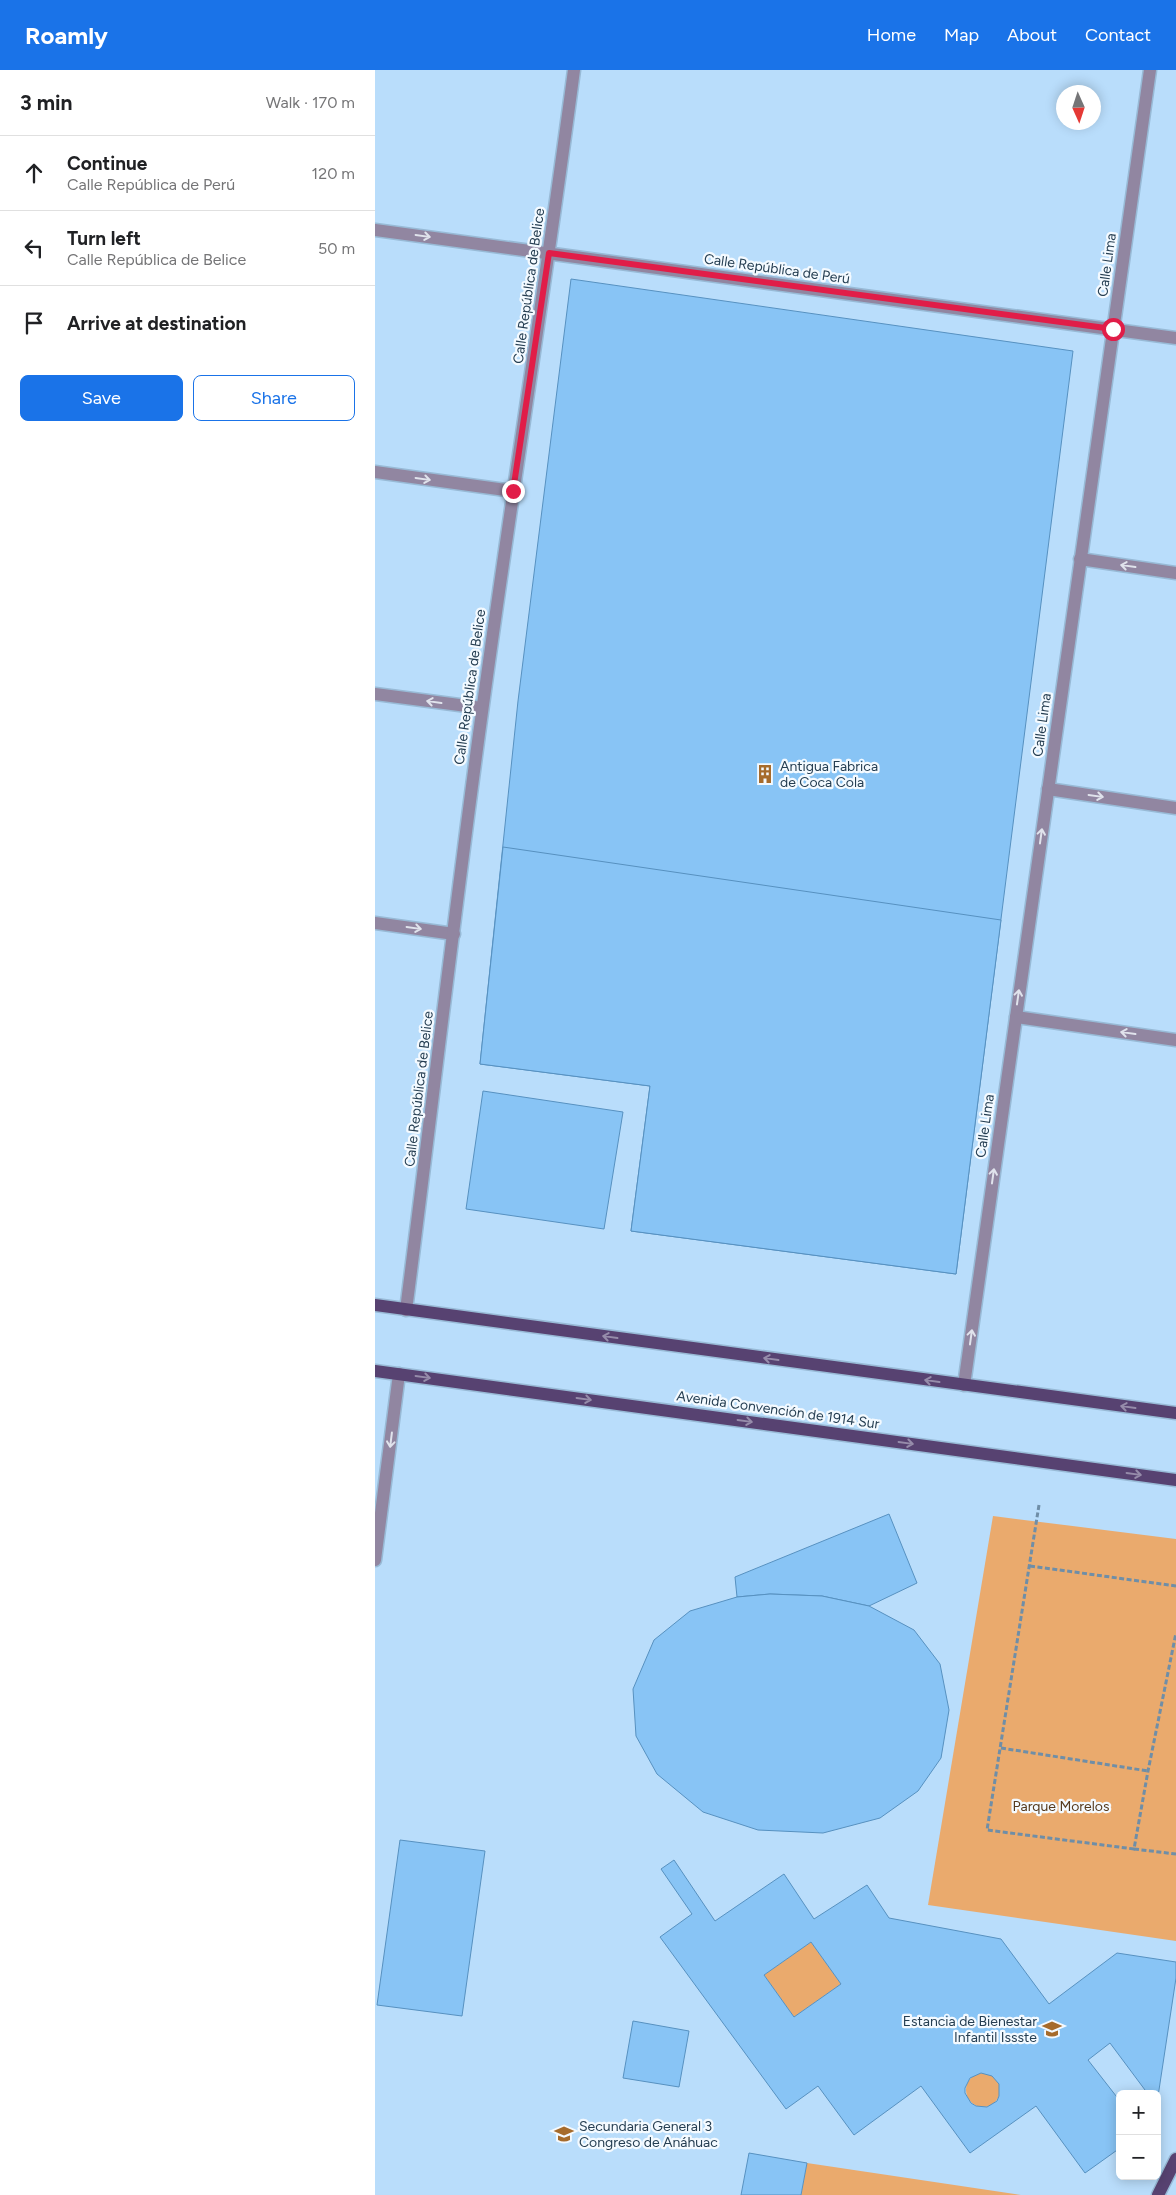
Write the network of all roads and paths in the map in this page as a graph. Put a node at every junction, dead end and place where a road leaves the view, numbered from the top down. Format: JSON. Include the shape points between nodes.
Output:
{"nodes":[{"id":1,"x":574,"y":70,"type":"edge"},
{"id":2,"x":1150,"y":70,"type":"edge"},
{"id":3,"x":375,"y":230,"type":"edge"},
{"id":4,"x":549,"y":253,"type":"junction"},
{"id":5,"x":1113,"y":329,"type":"junction"},
{"id":6,"x":1176,"y":338,"type":"edge"},
{"id":7,"x":375,"y":472,"type":"edge"},
{"id":8,"x":513,"y":491,"type":"junction"},
{"id":9,"x":1080,"y":559,"type":"junction"},
{"id":10,"x":1176,"y":573,"type":"edge"},
{"id":11,"x":375,"y":694,"type":"edge"},
{"id":12,"x":482,"y":708,"type":"junction"},
{"id":13,"x":1048,"y":790,"type":"junction"},
{"id":14,"x":1176,"y":808,"type":"edge"},
{"id":15,"x":375,"y":923,"type":"edge"},
{"id":16,"x":454,"y":934,"type":"junction"},
{"id":17,"x":1015,"y":1017,"type":"junction"},
{"id":18,"x":1176,"y":1040,"type":"edge"},
{"id":19,"x":375,"y":1305,"type":"edge"},
{"id":20,"x":406,"y":1310,"type":"junction"},
{"id":21,"x":375,"y":1371,"type":"edge"},
{"id":22,"x":399,"y":1374,"type":"junction"},
{"id":23,"x":964,"y":1385,"type":"junction"},
{"id":24,"x":1176,"y":1414,"type":"edge"},
{"id":25,"x":1176,"y":1480,"type":"edge"},
{"id":26,"x":1039,"y":1505,"type":"dead end"},
{"id":27,"x":375,"y":1560,"type":"edge"},
{"id":28,"x":1030,"y":1566,"type":"junction"},
{"id":29,"x":1176,"y":1586,"type":"edge"},
{"id":30,"x":1176,"y":1633,"type":"edge"},
{"id":31,"x":1001,"y":1748,"type":"junction"},
{"id":32,"x":1148,"y":1771,"type":"junction"},
{"id":33,"x":1134,"y":1849,"type":"junction"},
{"id":34,"x":1176,"y":1854,"type":"edge"},
{"id":35,"x":1176,"y":2159,"type":"edge"},
{"id":36,"x":1158,"y":2195,"type":"edge"}],
"edges":[{"from":1,"to":4,"type":"street","name":"Calle República de Belice"},
{"from":2,"to":5,"type":"street","name":"Calle Lima"},
{"from":3,"to":4,"type":"street","name":"Calle República de Perú","one_way":true},
{"from":4,"to":5,"type":"street","name":"Calle República de Perú"},
{"from":4,"to":8,"type":"street","name":"Calle República de Belice"},
{"from":5,"to":6,"type":"street","name":"Calle República de Perú"},
{"from":5,"to":9,"type":"street","name":"Calle Lima"},
{"from":7,"to":8,"type":"street","one_way":true},
{"from":8,"to":12,"type":"street","name":"Calle República de Belice"},
{"from":10,"to":9,"type":"street","one_way":true},
{"from":9,"to":13,"type":"street","name":"Calle Lima"},
{"from":12,"to":11,"type":"street","one_way":true},
{"from":12,"to":16,"type":"street","name":"Calle República de Belice"},
{"from":13,"to":14,"type":"street","one_way":true},
{"from":17,"to":13,"type":"street","name":"Calle Lima","one_way":true},
{"from":15,"to":16,"type":"street","one_way":true},
{"from":16,"to":20,"type":"street","name":"Calle República de Belice"},
{"from":18,"to":17,"type":"street","one_way":true},
{"from":23,"to":17,"type":"street","name":"Calle Lima","one_way":true},
{"from":19,"to":20,"type":"main road"},
{"from":23,"to":20,"type":"main road","one_way":true},
{"from":21,"to":22,"type":"main road","name":"Avenida Convención de 1914 Sur"},
{"from":22,"to":25,"type":"main road","name":"Avenida Convención de 1914 Sur","one_way":true},
{"from":22,"to":27,"type":"street","one_way":true},
{"from":24,"to":23,"type":"main road","one_way":true},
{"from":26,"to":28,"type":"path"},
{"from":28,"to":29,"type":"path"},
{"from":28,"to":31,"type":"path"},
{"from":30,"to":32,"type":"path"},
{"from":31,"to":32,"type":"path"},
{"from":31,"to":33,"type":"path","via":[[987,1830]]},
{"from":32,"to":33,"type":"path"},
{"from":33,"to":34,"type":"path"},
{"from":35,"to":36,"type":"main road"}]}
